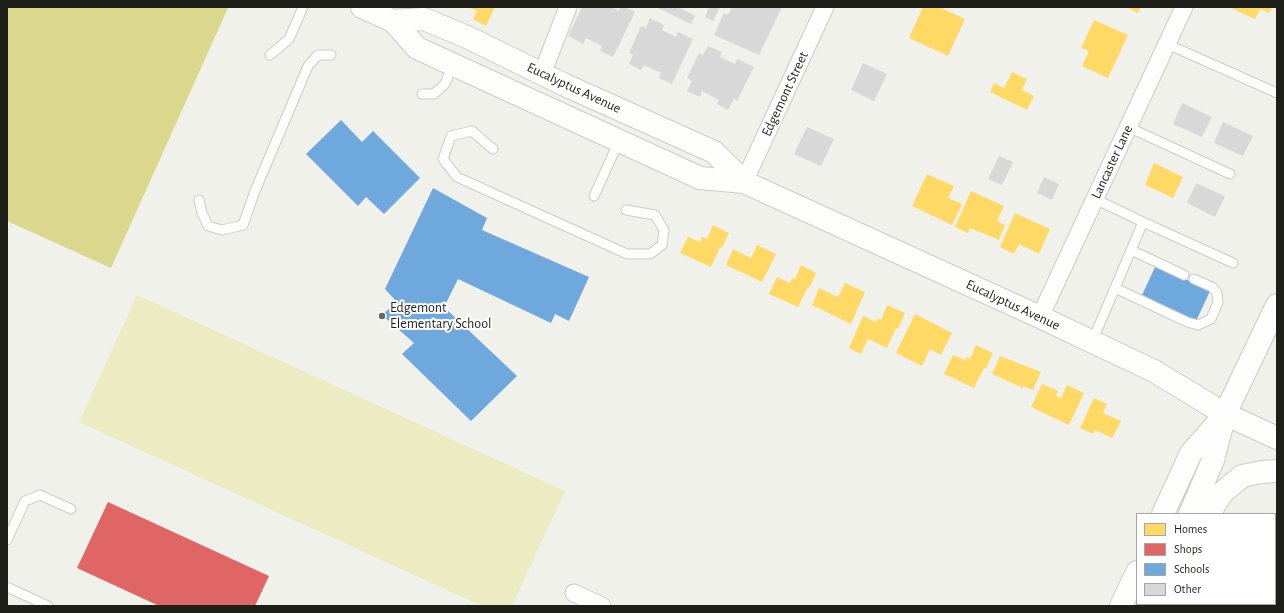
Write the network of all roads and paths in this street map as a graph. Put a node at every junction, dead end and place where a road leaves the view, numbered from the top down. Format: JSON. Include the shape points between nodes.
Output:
{"nodes":[{"id":1,"x":303,"y":7,"type":"edge"},
{"id":2,"x":362,"y":7,"type":"edge"},
{"id":3,"x":568,"y":7,"type":"edge"},
{"id":4,"x":825,"y":7,"type":"edge"},
{"id":5,"x":1184,"y":7,"type":"edge"},
{"id":6,"x":396,"y":14,"type":"edge"},
{"id":7,"x":1167,"y":44,"type":"junction"},
{"id":8,"x":270,"y":55,"type":"dead end"},
{"id":9,"x":331,"y":55,"type":"dead end"},
{"id":10,"x":453,"y":64,"type":"junction"},
{"id":11,"x":542,"y":74,"type":"junction"},
{"id":12,"x":1277,"y":93,"type":"edge"},
{"id":13,"x":422,"y":94,"type":"dead end"},
{"id":14,"x":1128,"y":127,"type":"junction"},
{"id":15,"x":619,"y":141,"type":"junction"},
{"id":16,"x":493,"y":149,"type":"dead end"},
{"id":17,"x":1230,"y":174,"type":"dead end"},
{"id":18,"x":744,"y":182,"type":"junction"},
{"id":19,"x":594,"y":196,"type":"dead end"},
{"id":20,"x":1095,"y":199,"type":"junction"},
{"id":21,"x":200,"y":200,"type":"dead end"},
{"id":22,"x":626,"y":210,"type":"dead end"},
{"id":23,"x":1143,"y":222,"type":"junction"},
{"id":24,"x":1131,"y":250,"type":"junction"},
{"id":25,"x":1233,"y":263,"type":"dead end"},
{"id":26,"x":1184,"y":275,"type":"dead end"},
{"id":27,"x":1194,"y":279,"type":"dead end"},
{"id":28,"x":1115,"y":288,"type":"junction"},
{"id":29,"x":1277,"y":304,"type":"edge"},
{"id":30,"x":1040,"y":317,"type":"junction"},
{"id":31,"x":1092,"y":342,"type":"junction"},
{"id":32,"x":1225,"y":414,"type":"junction"},
{"id":33,"x":1277,"y":438,"type":"edge"},
{"id":34,"x":1277,"y":471,"type":"edge"},
{"id":35,"x":71,"y":509,"type":"dead end"},
{"id":36,"x":1163,"y":513,"type":"edge"},
{"id":37,"x":1190,"y":513,"type":"edge"},
{"id":38,"x":1210,"y":513,"type":"edge"},
{"id":39,"x":7,"y":540,"type":"edge"},
{"id":40,"x":1136,"y":574,"type":"edge"},
{"id":41,"x":7,"y":588,"type":"edge"},
{"id":42,"x":574,"y":593,"type":"dead end"},
{"id":43,"x":48,"y":606,"type":"edge"},
{"id":44,"x":602,"y":606,"type":"edge"},
{"id":45,"x":1121,"y":606,"type":"edge"}],
"edges":[{"from":1,"to":8,"type":"lane","via":[[289,39]]},
{"from":2,"to":6,"type":"main road","name":"Eucalyptus Avenue"},
{"from":3,"to":11,"type":"street"},
{"from":4,"to":18,"type":"street","name":"Edgemont Street"},
{"from":5,"to":7,"type":"street","name":"Lancaster Lane"},
{"from":6,"to":10,"type":"main road","name":"Eucalyptus Avenue","via":[[417,48]]},
{"from":6,"to":11,"type":"main road","name":"Eucalyptus Avenue","via":[[424,19]]},
{"from":7,"to":12,"type":"lane"},
{"from":7,"to":14,"type":"street","name":"Lancaster Lane"},
{"from":9,"to":21,"type":"lane","via":[[318,55],[308,66],[254,191],[243,225],[222,230],[208,226]]},
{"from":10,"to":13,"type":"lane","via":[[445,84],[434,94]]},
{"from":10,"to":15,"type":"main road","name":"Eucalyptus Avenue"},
{"from":11,"to":18,"type":"main road","name":"Eucalyptus Avenue","via":[[714,152]]},
{"from":14,"to":17,"type":"lane"},
{"from":14,"to":20,"type":"street","name":"Lancaster Lane"},
{"from":15,"to":18,"type":"main road","name":"Eucalyptus Avenue","via":[[700,178]]},
{"from":15,"to":19,"type":"lane"},
{"from":16,"to":22,"type":"lane","via":[[472,131],[451,136],[443,159],[457,178],[627,254],[650,254],[662,245],[664,230],[655,215]]},
{"from":18,"to":30,"type":"main road","name":"Eucalyptus Avenue"},
{"from":20,"to":23,"type":"lane"},
{"from":20,"to":30,"type":"street","name":"Lancaster Lane"},
{"from":23,"to":24,"type":"lane"},
{"from":23,"to":25,"type":"lane"},
{"from":24,"to":26,"type":"lane"},
{"from":24,"to":28,"type":"lane"},
{"from":27,"to":28,"type":"lane","via":[[1212,287],[1218,302],[1211,319],[1198,325]]},
{"from":28,"to":31,"type":"lane"},
{"from":29,"to":32,"type":"main road"},
{"from":30,"to":31,"type":"main road","name":"Eucalyptus Avenue"},
{"from":31,"to":32,"type":"main road","name":"Eucalyptus Avenue","via":[[1154,371]]},
{"from":32,"to":33,"type":"main road","name":"Eucalyptus Avenue"},
{"from":32,"to":36,"type":"main road","via":[[1191,453]]},
{"from":32,"to":37,"type":"main road","via":[[1213,460]]},
{"from":34,"to":38,"type":"main road","via":[[1242,476],[1222,493]]},
{"from":35,"to":39,"type":"lane","via":[[40,495],[25,501]]},
{"from":40,"to":45,"type":"main road"},
{"from":41,"to":43,"type":"lane"},
{"from":42,"to":44,"type":"street"}]}
